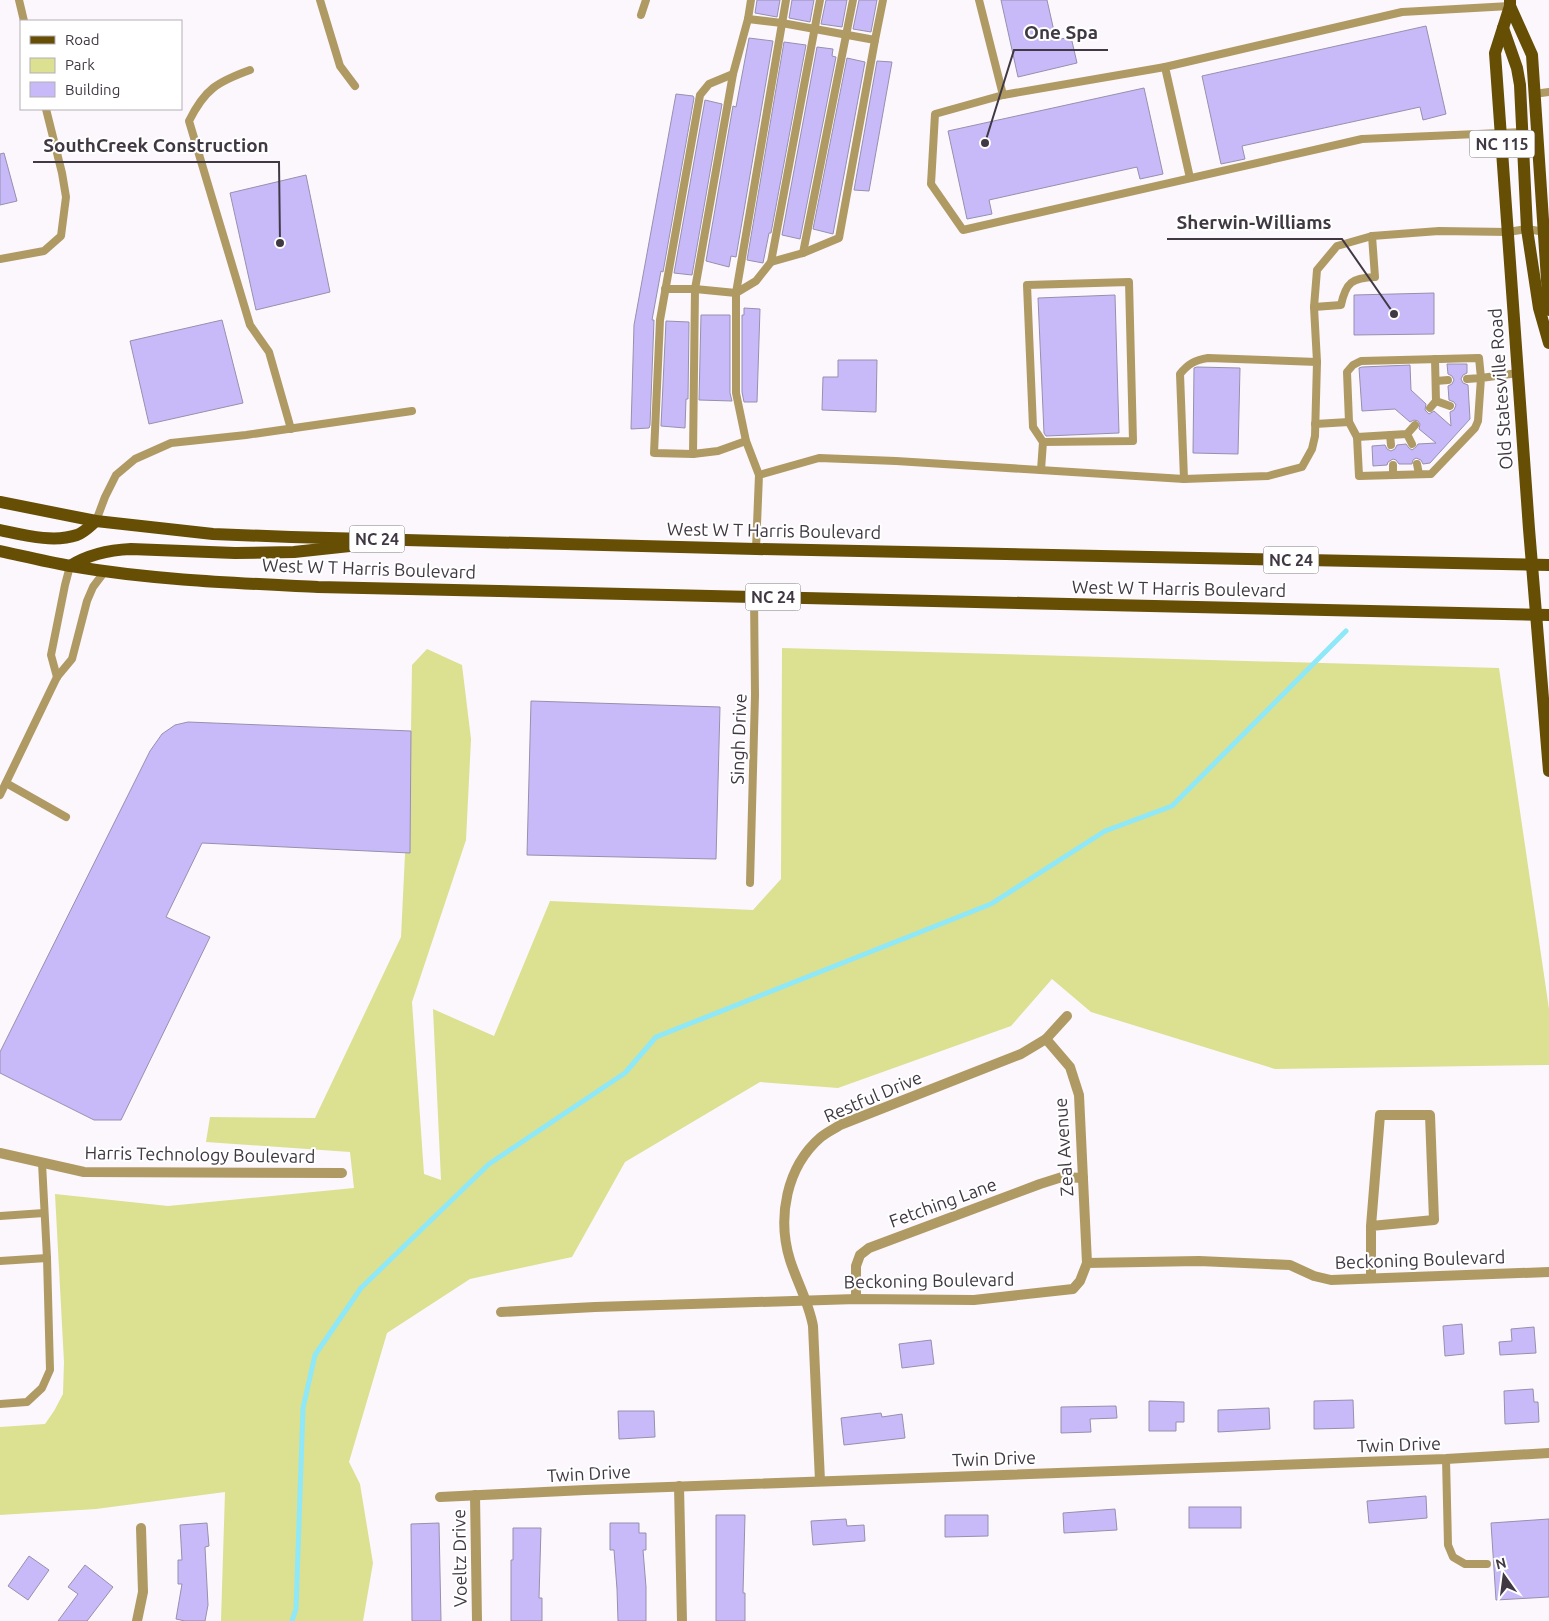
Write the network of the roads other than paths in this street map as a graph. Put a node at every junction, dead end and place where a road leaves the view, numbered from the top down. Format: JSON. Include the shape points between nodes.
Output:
{"nodes":[{"id":1,"x":19,"y":0,"type":"edge"},
{"id":2,"x":320,"y":0,"type":"edge"},
{"id":3,"x":646,"y":0,"type":"edge"},
{"id":4,"x":751,"y":0,"type":"edge"},
{"id":5,"x":786,"y":0,"type":"edge"},
{"id":6,"x":820,"y":0,"type":"edge"},
{"id":7,"x":853,"y":0,"type":"edge"},
{"id":8,"x":883,"y":0,"type":"edge"},
{"id":9,"x":979,"y":0,"type":"edge"},
{"id":10,"x":1510,"y":3,"type":"edge"},
{"id":11,"x":641,"y":15,"type":"dead end"},
{"id":12,"x":748,"y":19,"type":"junction"},
{"id":13,"x":24,"y":20,"type":"edge"},
{"id":14,"x":782,"y":23,"type":"junction"},
{"id":15,"x":1503,"y":28,"type":"junction"},
{"id":16,"x":815,"y":30,"type":"junction"},
{"id":17,"x":847,"y":36,"type":"junction"},
{"id":18,"x":875,"y":40,"type":"junction"},
{"id":19,"x":1165,"y":67,"type":"junction"},
{"id":20,"x":250,"y":70,"type":"dead end"},
{"id":21,"x":733,"y":74,"type":"junction"},
{"id":22,"x":355,"y":86,"type":"dead end"},
{"id":23,"x":1549,"y":92,"type":"edge"},
{"id":24,"x":1534,"y":94,"type":"junction"},
{"id":25,"x":1003,"y":95,"type":"junction"},
{"id":26,"x":46,"y":110,"type":"edge"},
{"id":27,"x":1501,"y":132,"type":"junction"},
{"id":28,"x":1523,"y":132,"type":"junction"},
{"id":29,"x":1190,"y":178,"type":"junction"},
{"id":30,"x":1527,"y":229,"type":"junction"},
{"id":31,"x":1508,"y":232,"type":"junction"},
{"id":32,"x":1547,"y":232,"type":"edge"},
{"id":33,"x":1372,"y":236,"type":"junction"},
{"id":34,"x":803,"y":253,"type":"junction"},
{"id":35,"x":0,"y":259,"type":"edge"},
{"id":36,"x":772,"y":262,"type":"junction"},
{"id":37,"x":665,"y":288,"type":"junction"},
{"id":38,"x":695,"y":289,"type":"junction"},
{"id":39,"x":736,"y":293,"type":"junction"},
{"id":40,"x":1314,"y":307,"type":"junction"},
{"id":41,"x":1549,"y":310,"type":"edge"},
{"id":42,"x":1549,"y":343,"type":"edge"},
{"id":43,"x":1435,"y":359,"type":"junction"},
{"id":44,"x":1317,"y":362,"type":"junction"},
{"id":45,"x":1518,"y":373,"type":"junction"},
{"id":46,"x":1481,"y":378,"type":"junction"},
{"id":47,"x":1468,"y":379,"type":"dead end"},
{"id":48,"x":1448,"y":380,"type":"dead end"},
{"id":49,"x":1436,"y":381,"type":"junction"},
{"id":50,"x":1436,"y":401,"type":"junction"},
{"id":51,"x":1450,"y":406,"type":"dead end"},
{"id":52,"x":1469,"y":407,"type":"dead end"},
{"id":53,"x":1430,"y":408,"type":"dead end"},
{"id":54,"x":1479,"y":408,"type":"junction"},
{"id":55,"x":412,"y":411,"type":"dead end"},
{"id":56,"x":1349,"y":422,"type":"junction"},
{"id":57,"x":1315,"y":424,"type":"junction"},
{"id":58,"x":1415,"y":425,"type":"dead end"},
{"id":59,"x":291,"y":429,"type":"junction"},
{"id":60,"x":1407,"y":434,"type":"junction"},
{"id":61,"x":1390,"y":435,"type":"junction"},
{"id":62,"x":1357,"y":437,"type":"junction"},
{"id":63,"x":746,"y":440,"type":"junction"},
{"id":64,"x":1043,"y":442,"type":"junction"},
{"id":65,"x":1449,"y":442,"type":"dead end"},
{"id":66,"x":1412,"y":444,"type":"dead end"},
{"id":67,"x":1391,"y":445,"type":"dead end"},
{"id":68,"x":1456,"y":448,"type":"junction"},
{"id":69,"x":692,"y":454,"type":"junction"},
{"id":70,"x":1418,"y":464,"type":"dead end"},
{"id":71,"x":1393,"y":465,"type":"dead end"},
{"id":72,"x":1041,"y":470,"type":"junction"},
{"id":73,"x":1418,"y":474,"type":"junction"},
{"id":74,"x":759,"y":475,"type":"junction"},
{"id":75,"x":1393,"y":475,"type":"junction"},
{"id":76,"x":1184,"y":478,"type":"junction"},
{"id":77,"x":0,"y":502,"type":"edge"},
{"id":78,"x":96,"y":521,"type":"junction"},
{"id":79,"x":0,"y":530,"type":"edge"},
{"id":80,"x":419,"y":540,"type":"junction"},
{"id":81,"x":756,"y":549,"type":"junction"},
{"id":82,"x":0,"y":551,"type":"edge"},
{"id":83,"x":1532,"y":564,"type":"junction"},
{"id":84,"x":1549,"y":565,"type":"edge"},
{"id":85,"x":70,"y":566,"type":"junction"},
{"id":86,"x":105,"y":571,"type":"junction"},
{"id":87,"x":754,"y":596,"type":"junction"},
{"id":88,"x":1536,"y":614,"type":"junction"},
{"id":89,"x":1549,"y":615,"type":"edge"},
{"id":90,"x":57,"y":677,"type":"junction"},
{"id":91,"x":1549,"y":771,"type":"edge"},
{"id":92,"x":6,"y":783,"type":"junction"},
{"id":93,"x":0,"y":795,"type":"edge"},
{"id":94,"x":66,"y":817,"type":"dead end"},
{"id":95,"x":750,"y":883,"type":"dead end"},
{"id":96,"x":1067,"y":1016,"type":"dead end"},
{"id":97,"x":1046,"y":1039,"type":"junction"},
{"id":98,"x":0,"y":1153,"type":"edge"},
{"id":99,"x":42,"y":1162,"type":"junction"},
{"id":100,"x":342,"y":1173,"type":"dead end"},
{"id":101,"x":1083,"y":1178,"type":"junction"},
{"id":102,"x":44,"y":1213,"type":"junction"},
{"id":103,"x":0,"y":1216,"type":"edge"},
{"id":104,"x":1371,"y":1226,"type":"junction"},
{"id":105,"x":47,"y":1258,"type":"junction"},
{"id":106,"x":0,"y":1261,"type":"edge"},
{"id":107,"x":1087,"y":1264,"type":"junction"},
{"id":108,"x":1549,"y":1272,"type":"edge"},
{"id":109,"x":1371,"y":1278,"type":"junction"},
{"id":110,"x":856,"y":1299,"type":"junction"},
{"id":111,"x":806,"y":1301,"type":"junction"},
{"id":112,"x":501,"y":1312,"type":"dead end"},
{"id":113,"x":0,"y":1404,"type":"edge"},
{"id":114,"x":1549,"y":1454,"type":"edge"},
{"id":115,"x":1446,"y":1459,"type":"junction"},
{"id":116,"x":820,"y":1481,"type":"junction"},
{"id":117,"x":678,"y":1486,"type":"junction"},
{"id":118,"x":475,"y":1496,"type":"junction"},
{"id":119,"x":440,"y":1497,"type":"dead end"},
{"id":120,"x":141,"y":1528,"type":"dead end"},
{"id":121,"x":1487,"y":1564,"type":"dead end"},
{"id":122,"x":137,"y":1621,"type":"edge"},
{"id":123,"x":477,"y":1621,"type":"edge"},
{"id":124,"x":682,"y":1621,"type":"edge"}],
"edges":[{"from":1,"to":13,"type":"lane"},
{"from":2,"to":22,"type":"lane","via":[[340,66]]},
{"from":3,"to":11,"type":"lane"},
{"from":4,"to":12,"type":"lane"},
{"from":5,"to":14,"type":"lane"},
{"from":6,"to":16,"type":"lane"},
{"from":7,"to":17,"type":"lane"},
{"from":8,"to":18,"type":"lane"},
{"from":9,"to":25,"type":"lane"},
{"from":10,"to":15,"type":"main road","name":"Old Statesville Road","number":"NC 115"},
{"from":10,"to":19,"type":"lane","via":[[1402,12]]},
{"from":10,"to":24,"type":"main road","number":"NC 115","via":[[1532,55]]},
{"from":12,"to":14,"type":"lane"},
{"from":12,"to":21,"type":"lane"},
{"from":14,"to":16,"type":"lane"},
{"from":14,"to":39,"type":"lane"},
{"from":15,"to":27,"type":"main road","name":"Old Statesville Road","number":"NC 115","via":[[1495,52]]},
{"from":15,"to":28,"type":"main road","via":[[1517,68]]},
{"from":16,"to":17,"type":"lane"},
{"from":16,"to":36,"type":"lane"},
{"from":17,"to":18,"type":"lane"},
{"from":17,"to":34,"type":"lane"},
{"from":18,"to":34,"type":"lane","via":[[839,238]]},
{"from":19,"to":25,"type":"lane"},
{"from":19,"to":29,"type":"lane"},
{"from":20,"to":59,"type":"lane","via":[[214,88],[199,102],[189,121],[250,325],[269,352]]},
{"from":21,"to":37,"type":"lane","via":[[709,84],[700,95]]},
{"from":21,"to":38,"type":"lane"},
{"from":23,"to":24,"type":"lane"},
{"from":24,"to":32,"type":"main road","number":"NC 115"},
{"from":25,"to":29,"type":"lane","via":[[935,114],[931,184],[963,230]]},
{"from":26,"to":35,"type":"lane","via":[[66,197],[61,236],[44,250]]},
{"from":27,"to":28,"type":"lane"},
{"from":27,"to":29,"type":"lane","via":[[1362,140]]},
{"from":27,"to":31,"type":"main road","name":"Old Statesville Road","number":"NC 115"},
{"from":28,"to":30,"type":"main road"},
{"from":30,"to":31,"type":"lane"},
{"from":30,"to":32,"type":"lane"},
{"from":30,"to":42,"type":"main road","via":[[1539,308]]},
{"from":31,"to":33,"type":"lane","via":[[1439,231]]},
{"from":31,"to":45,"type":"main road","name":"Old Statesville Road","number":"NC 115"},
{"from":32,"to":41,"type":"main road","number":"NC 115"},
{"from":33,"to":40,"type":"lane","via":[[1337,246],[1317,270]]},
{"from":33,"to":40,"type":"lane","via":[[1375,277],[1359,277],[1350,284],[1344,290],[1342,305]]},
{"from":34,"to":36,"type":"lane"},
{"from":36,"to":39,"type":"lane","via":[[756,281]]},
{"from":37,"to":38,"type":"lane"},
{"from":37,"to":69,"type":"lane","via":[[660,320],[654,453]]},
{"from":38,"to":39,"type":"lane"},
{"from":38,"to":69,"type":"lane"},
{"from":39,"to":63,"type":"lane","via":[[736,393]]},
{"from":40,"to":44,"type":"lane"},
{"from":43,"to":46,"type":"lane","via":[[1478,358]]},
{"from":43,"to":49,"type":"lane"},
{"from":43,"to":56,"type":"lane","via":[[1361,361],[1353,365],[1347,372]]},
{"from":44,"to":57,"type":"lane"},
{"from":44,"to":76,"type":"lane","via":[[1208,358],[1187,365],[1180,374]]},
{"from":45,"to":46,"type":"lane"},
{"from":45,"to":83,"type":"main road","name":"Old Statesville Road","number":"NC 115"},
{"from":46,"to":47,"type":"lane"},
{"from":46,"to":54,"type":"lane"},
{"from":48,"to":49,"type":"lane"},
{"from":49,"to":50,"type":"lane"},
{"from":50,"to":51,"type":"lane"},
{"from":50,"to":53,"type":"lane"},
{"from":52,"to":54,"type":"lane"},
{"from":54,"to":68,"type":"lane","via":[[1475,428]]},
{"from":55,"to":59,"type":"lane"},
{"from":56,"to":57,"type":"lane"},
{"from":56,"to":62,"type":"lane"},
{"from":57,"to":76,"type":"lane","via":[[1312,450],[1302,467],[1268,476]]},
{"from":58,"to":60,"type":"lane"},
{"from":59,"to":78,"type":"lane","via":[[171,443],[135,459],[116,475]]},
{"from":60,"to":61,"type":"lane"},
{"from":60,"to":66,"type":"lane"},
{"from":61,"to":62,"type":"lane"},
{"from":61,"to":67,"type":"lane"},
{"from":62,"to":75,"type":"lane","via":[[1359,476]]},
{"from":63,"to":69,"type":"lane","via":[[718,451]]},
{"from":63,"to":74,"type":"lane"},
{"from":64,"to":64,"type":"lane","via":[[1133,441],[1129,282],[1027,285],[1033,427]]},
{"from":64,"to":72,"type":"lane"},
{"from":65,"to":68,"type":"lane"},
{"from":68,"to":73,"type":"lane","via":[[1431,474]]},
{"from":70,"to":73,"type":"lane"},
{"from":71,"to":75,"type":"lane"},
{"from":72,"to":74,"type":"lane","via":[[819,458]]},
{"from":72,"to":76,"type":"lane"},
{"from":73,"to":75,"type":"lane"},
{"from":74,"to":81,"type":"lane"},
{"from":77,"to":78,"type":"main road","name":"West W T Harris Boulevard","number":"NC 24"},
{"from":78,"to":79,"type":"main road","via":[[85,531],[66,538],[43,538]]},
{"from":78,"to":80,"type":"main road","name":"West W T Harris Boulevard","number":"NC 24","via":[[213,534]]},
{"from":80,"to":81,"type":"main road","name":"West W T Harris Boulevard","number":"NC 24"},
{"from":80,"to":85,"type":"main road","via":[[294,552],[114,550]]},
{"from":81,"to":83,"type":"main road","name":"West W T Harris Boulevard","number":"NC 24"},
{"from":82,"to":85,"type":"main road","name":"West W T Harris Boulevard","number":"NC 24"},
{"from":83,"to":84,"type":"main road","name":"West W T Harris Boulevard","number":"NC 24"},
{"from":83,"to":88,"type":"main road","name":"Old Statesville Road","number":"NC 115"},
{"from":85,"to":86,"type":"main road","name":"West W T Harris Boulevard","number":"NC 24"},
{"from":85,"to":90,"type":"lane","via":[[51,655]]},
{"from":86,"to":87,"type":"main road","name":"West W T Harris Boulevard","number":"NC 24","via":[[318,587]]},
{"from":86,"to":90,"type":"lane","via":[[87,600],[72,660]]},
{"from":87,"to":88,"type":"main road","name":"West W T Harris Boulevard","number":"NC 24"},
{"from":87,"to":95,"type":"lane","name":"Singh Drive"},
{"from":88,"to":89,"type":"main road","name":"West W T Harris Boulevard","number":"NC 24"},
{"from":88,"to":91,"type":"main road","name":"Old Statesville Road","number":"NC 115"},
{"from":90,"to":92,"type":"lane"},
{"from":92,"to":93,"type":"lane"},
{"from":92,"to":94,"type":"lane"},
{"from":96,"to":97,"type":"street","name":"Restful Drive"},
{"from":97,"to":101,"type":"street","name":"Zeal Avenue","via":[[1070,1067],[1079,1095]]},
{"from":97,"to":111,"type":"street","name":"Restful Drive","via":[[1021,1054],[840,1124],[809,1150],[790,1183],[784,1223],[786,1245]]},
{"from":98,"to":99,"type":"street","name":"Harris Technology Boulevard"},
{"from":99,"to":100,"type":"street","name":"Harris Technology Boulevard","via":[[84,1172]]},
{"from":99,"to":102,"type":"lane"},
{"from":101,"to":107,"type":"street","name":"Zeal Avenue"},
{"from":101,"to":110,"type":"street","name":"Fetching Lane","via":[[1062,1177],[1040,1184],[869,1248],[860,1255],[856,1266]]},
{"from":102,"to":103,"type":"lane"},
{"from":102,"to":105,"type":"lane"},
{"from":104,"to":104,"type":"street","via":[[1380,1115],[1430,1115],[1434,1220]]},
{"from":104,"to":109,"type":"street"},
{"from":105,"to":106,"type":"lane"},
{"from":105,"to":113,"type":"lane","via":[[50,1370],[42,1388],[27,1402]]},
{"from":107,"to":109,"type":"street","name":"Beckoning Boulevard","via":[[1199,1261],[1290,1265],[1331,1280]]},
{"from":107,"to":110,"type":"street","name":"Beckoning Boulevard","via":[[1073,1289],[1062,1291],[974,1300]]},
{"from":108,"to":109,"type":"street","name":"Beckoning Boulevard"},
{"from":110,"to":111,"type":"street","name":"Beckoning Boulevard"},
{"from":111,"to":112,"type":"street","name":"Beckoning Boulevard"},
{"from":111,"to":116,"type":"street","name":"Restful Drive","via":[[813,1326]]},
{"from":114,"to":115,"type":"street","name":"Twin Drive"},
{"from":115,"to":116,"type":"street","name":"Twin Drive"},
{"from":115,"to":121,"type":"lane","via":[[1448,1545],[1453,1557],[1466,1564]]},
{"from":116,"to":117,"type":"street","name":"Twin Drive"},
{"from":117,"to":118,"type":"street","name":"Twin Drive"},
{"from":117,"to":124,"type":"street"},
{"from":118,"to":119,"type":"street","name":"Twin Drive"},
{"from":118,"to":123,"type":"street","name":"Voeltz Drive"},
{"from":120,"to":122,"type":"street","via":[[143,1592]]}]}
